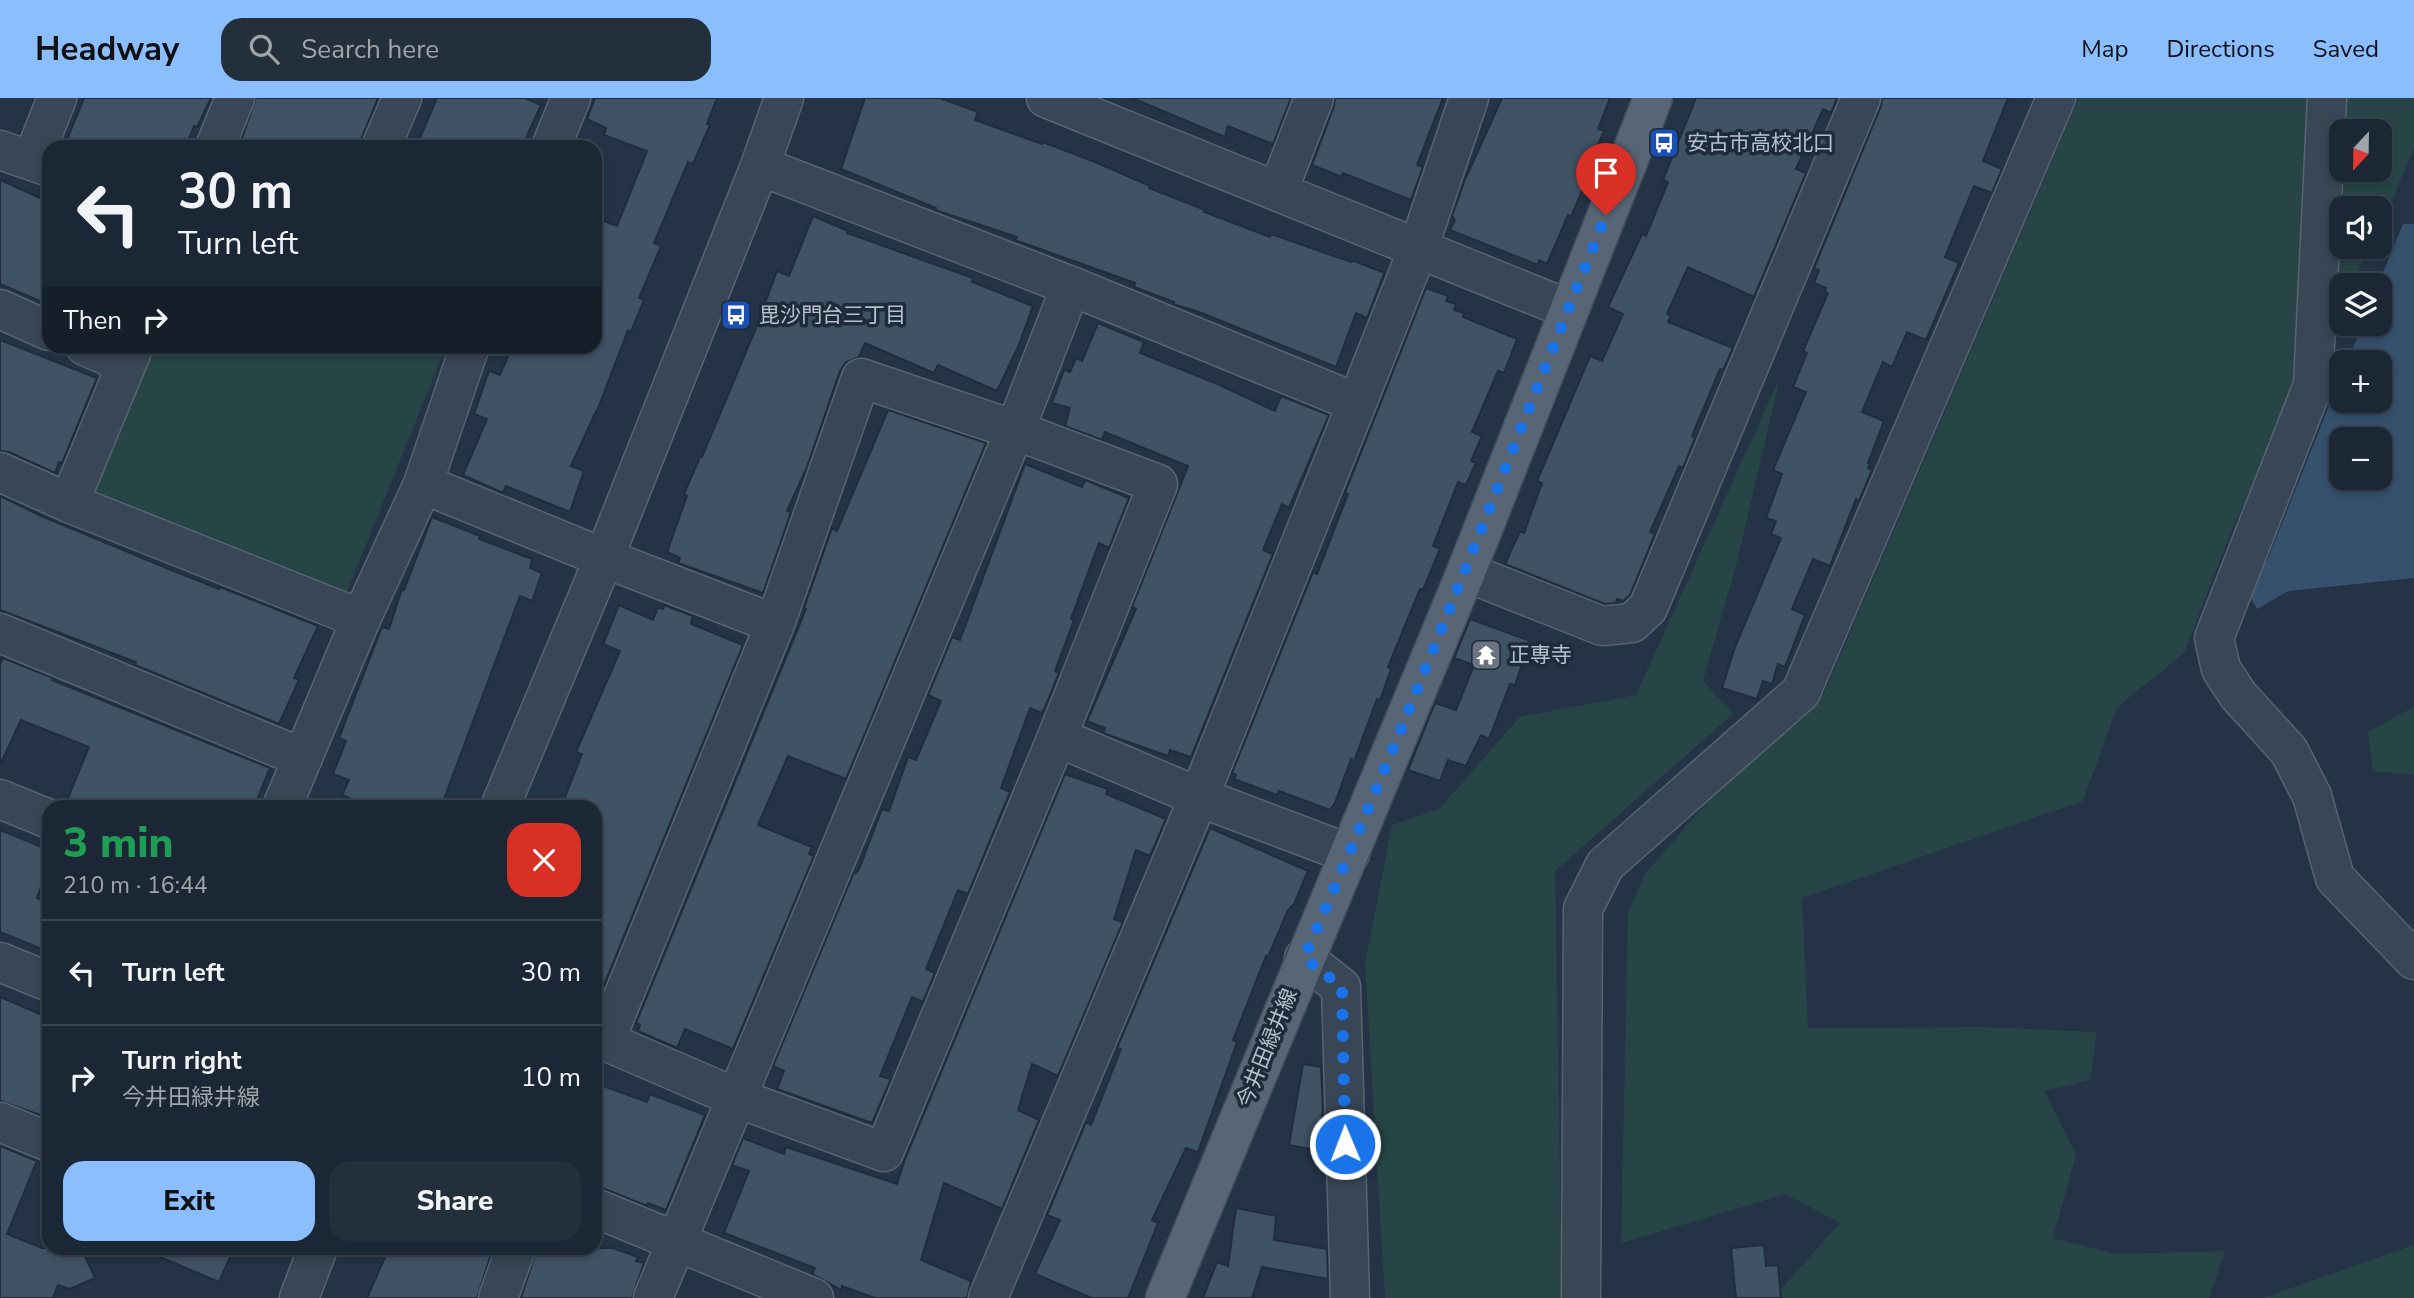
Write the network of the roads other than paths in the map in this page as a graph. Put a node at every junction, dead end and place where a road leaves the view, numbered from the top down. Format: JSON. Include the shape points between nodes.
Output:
{"nodes":[{"id":1,"x":57,"y":98,"type":"edge"},
{"id":2,"x":235,"y":98,"type":"edge"},
{"id":3,"x":402,"y":98,"type":"edge"},
{"id":4,"x":571,"y":98,"type":"edge"},
{"id":5,"x":784,"y":98,"type":"edge"},
{"id":6,"x":1045,"y":98,"type":"edge"},
{"id":7,"x":1314,"y":98,"type":"edge"},
{"id":8,"x":1468,"y":98,"type":"edge"},
{"id":9,"x":1653,"y":98,"type":"edge"},
{"id":10,"x":1861,"y":98,"type":"edge"},
{"id":11,"x":2056,"y":98,"type":"edge"},
{"id":12,"x":2327,"y":98,"type":"edge"},
{"id":13,"x":218,"y":140,"type":"edge"},
{"id":14,"x":384,"y":140,"type":"edge"},
{"id":15,"x":554,"y":140,"type":"edge"},
{"id":16,"x":27,"y":159,"type":"edge"},
{"id":17,"x":760,"y":166,"type":"junction"},
{"id":18,"x":1278,"y":191,"type":"junction"},
{"id":19,"x":1418,"y":249,"type":"junction"},
{"id":20,"x":1071,"y":286,"type":"junction"},
{"id":21,"x":0,"y":309,"type":"edge"},
{"id":22,"x":1568,"y":309,"type":"junction"},
{"id":23,"x":42,"y":328,"type":"edge"},
{"id":24,"x":467,"y":354,"type":"edge"},
{"id":25,"x":130,"y":355,"type":"edge"},
{"id":26,"x":1357,"y":403,"type":"junction"},
{"id":27,"x":1015,"y":430,"type":"junction"},
{"id":28,"x":0,"y":472,"type":"edge"},
{"id":29,"x":423,"y":484,"type":"junction"},
{"id":30,"x":69,"y":503,"type":"junction"},
{"id":31,"x":604,"y":558,"type":"junction"},
{"id":32,"x":1466,"y":572,"type":"junction"},
{"id":33,"x":361,"y":619,"type":"junction"},
{"id":34,"x":775,"y":624,"type":"junction"},
{"id":35,"x":0,"y":633,"type":"edge"},
{"id":36,"x":1058,"y":737,"type":"junction"},
{"id":37,"x":303,"y":758,"type":"junction"},
{"id":38,"x":1199,"y":797,"type":"junction"},
{"id":39,"x":0,"y":799,"type":"edge"},
{"id":40,"x":285,"y":800,"type":"edge"},
{"id":41,"x":503,"y":800,"type":"edge"},
{"id":42,"x":42,"y":816,"type":"edge"},
{"id":43,"x":1350,"y":854,"type":"junction"},
{"id":44,"x":1304,"y":958,"type":"junction"},
{"id":45,"x":2414,"y":960,"type":"edge"},
{"id":46,"x":0,"y":962,"type":"edge"},
{"id":47,"x":42,"y":979,"type":"edge"},
{"id":48,"x":737,"y":1098,"type":"junction"},
{"id":49,"x":0,"y":1122,"type":"edge"},
{"id":50,"x":42,"y":1139,"type":"edge"},
{"id":51,"x":602,"y":1211,"type":"edge"},
{"id":52,"x":675,"y":1242,"type":"junction"},
{"id":53,"x":313,"y":1255,"type":"edge"},
{"id":54,"x":513,"y":1255,"type":"edge"},
{"id":55,"x":299,"y":1298,"type":"edge"},
{"id":56,"x":498,"y":1298,"type":"edge"},
{"id":57,"x":653,"y":1298,"type":"edge"},
{"id":58,"x":814,"y":1298,"type":"edge"},
{"id":59,"x":988,"y":1298,"type":"edge"},
{"id":60,"x":1165,"y":1298,"type":"edge"},
{"id":61,"x":1350,"y":1298,"type":"edge"},
{"id":62,"x":1581,"y":1298,"type":"edge"}],
"edges":[{"from":1,"to":16,"type":"street"},
{"from":2,"to":13,"type":"street"},
{"from":3,"to":14,"type":"street"},
{"from":4,"to":15,"type":"street"},
{"from":5,"to":17,"type":"street"},
{"from":6,"to":18,"type":"street"},
{"from":7,"to":18,"type":"street"},
{"from":8,"to":19,"type":"street"},
{"from":9,"to":22,"type":"main road","name":"今井田緑井線"},
{"from":10,"to":32,"type":"street","via":[[1648,608],[1632,623],[1602,626]]},
{"from":11,"to":62,"type":"street","via":[[1801,692],[1605,865],[1583,909]]},
{"from":12,"to":45,"type":"street","via":[[2313,385],[2214,638],[2221,669],[2238,695],[2289,751],[2312,796],[2335,878]]},
{"from":17,"to":20,"type":"street"},
{"from":17,"to":31,"type":"street"},
{"from":18,"to":19,"type":"street"},
{"from":19,"to":22,"type":"street"},
{"from":19,"to":26,"type":"street"},
{"from":20,"to":26,"type":"street"},
{"from":20,"to":27,"type":"street"},
{"from":21,"to":23,"type":"street"},
{"from":22,"to":32,"type":"main road","name":"今井田緑井線"},
{"from":24,"to":29,"type":"street"},
{"from":25,"to":30,"type":"street"},
{"from":26,"to":38,"type":"street"},
{"from":27,"to":34,"type":"street","via":[[861,377]]},
{"from":27,"to":36,"type":"street","via":[[1158,484]]},
{"from":27,"to":48,"type":"street"},
{"from":28,"to":30,"type":"street"},
{"from":29,"to":31,"type":"street"},
{"from":29,"to":33,"type":"street"},
{"from":30,"to":33,"type":"street"},
{"from":31,"to":34,"type":"street"},
{"from":31,"to":41,"type":"street"},
{"from":32,"to":43,"type":"main road","name":"今井田緑井線"},
{"from":33,"to":37,"type":"street"},
{"from":34,"to":48,"type":"street","via":[[605,1041]]},
{"from":35,"to":37,"type":"street"},
{"from":36,"to":38,"type":"street"},
{"from":36,"to":48,"type":"street","via":[[884,1152]]},
{"from":37,"to":40,"type":"street"},
{"from":38,"to":43,"type":"street"},
{"from":38,"to":59,"type":"street"},
{"from":39,"to":42,"type":"street"},
{"from":43,"to":44,"type":"main road","name":"今井田緑井線"},
{"from":44,"to":60,"type":"main road","name":"今井田緑井線"},
{"from":44,"to":61,"type":"street","via":[[1342,987]]},
{"from":46,"to":47,"type":"street"},
{"from":48,"to":52,"type":"street"},
{"from":49,"to":50,"type":"street"},
{"from":51,"to":52,"type":"street"},
{"from":52,"to":57,"type":"street"},
{"from":52,"to":58,"type":"street"},
{"from":53,"to":55,"type":"street"},
{"from":54,"to":56,"type":"street"}]}
